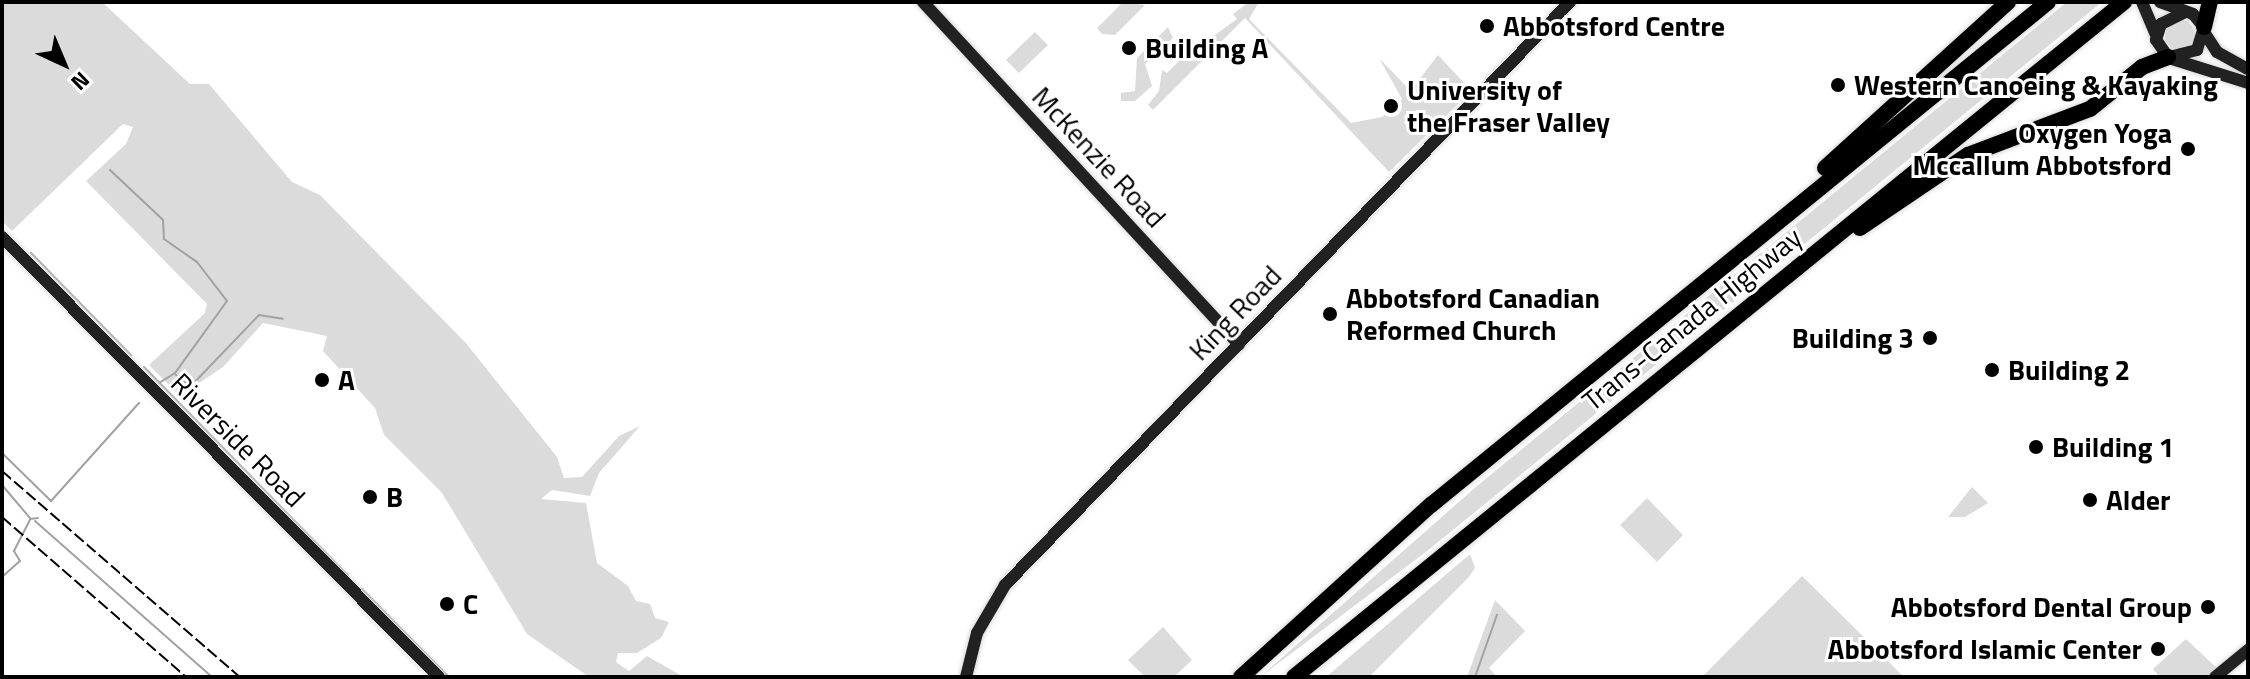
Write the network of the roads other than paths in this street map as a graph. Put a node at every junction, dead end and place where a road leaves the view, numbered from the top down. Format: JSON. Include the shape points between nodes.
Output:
{"nodes":[{"id":1,"x":923,"y":2,"type":"edge"},
{"id":2,"x":1570,"y":2,"type":"edge"},
{"id":3,"x":1997,"y":2,"type":"edge"},
{"id":4,"x":2008,"y":2,"type":"edge"},
{"id":5,"x":2048,"y":2,"type":"edge"},
{"id":6,"x":2124,"y":2,"type":"edge"},
{"id":7,"x":2210,"y":2,"type":"edge"},
{"id":8,"x":2150,"y":4,"type":"edge"},
{"id":9,"x":2186,"y":12,"type":"junction"},
{"id":10,"x":2204,"y":29,"type":"junction"},
{"id":11,"x":2156,"y":40,"type":"junction"},
{"id":12,"x":2170,"y":58,"type":"junction"},
{"id":13,"x":1943,"y":62,"type":"junction"},
{"id":14,"x":2248,"y":69,"type":"edge"},
{"id":15,"x":2248,"y":83,"type":"edge"},
{"id":16,"x":1785,"y":212,"type":"junction"},
{"id":17,"x":2,"y":237,"type":"edge"},
{"id":18,"x":1734,"y":317,"type":"junction"},
{"id":19,"x":1239,"y":344,"type":"junction"},
{"id":20,"x":2248,"y":650,"type":"edge"},
{"id":21,"x":439,"y":677,"type":"edge"},
{"id":22,"x":966,"y":677,"type":"edge"},
{"id":23,"x":1241,"y":677,"type":"edge"},
{"id":24,"x":1294,"y":677,"type":"edge"},
{"id":25,"x":2215,"y":677,"type":"edge"}],
"edges":[{"from":1,"to":19,"type":"street","name":"McKenzie Road"},
{"from":2,"to":19,"type":"street","name":"King Road"},
{"from":3,"to":13,"type":"highway"},
{"from":4,"to":13,"type":"highway"},
{"from":5,"to":16,"type":"highway","name":"Trans-Canada Highway"},
{"from":6,"to":18,"type":"highway","name":"Trans-Canada Highway"},
{"from":7,"to":10,"type":"highway"},
{"from":8,"to":9,"type":"street"},
{"from":8,"to":11,"type":"street"},
{"from":9,"to":10,"type":"street"},
{"from":9,"to":11,"type":"street","via":[[2166,18]]},
{"from":10,"to":12,"type":"street","via":[[2197,50]]},
{"from":10,"to":14,"type":"street","via":[[2217,52]]},
{"from":11,"to":12,"type":"street"},
{"from":12,"to":15,"type":"street"},
{"from":12,"to":18,"type":"highway","via":[[2142,67],[2090,109],[1958,160]]},
{"from":13,"to":16,"type":"highway"},
{"from":16,"to":23,"type":"highway","name":"Trans-Canada Highway","via":[[1431,505]]},
{"from":17,"to":21,"type":"street","name":"Riverside Road"},
{"from":18,"to":24,"type":"highway","name":"Trans-Canada Highway"},
{"from":19,"to":22,"type":"street","name":"King Road","via":[[1005,585],[977,633]]},
{"from":20,"to":25,"type":"street"}]}
